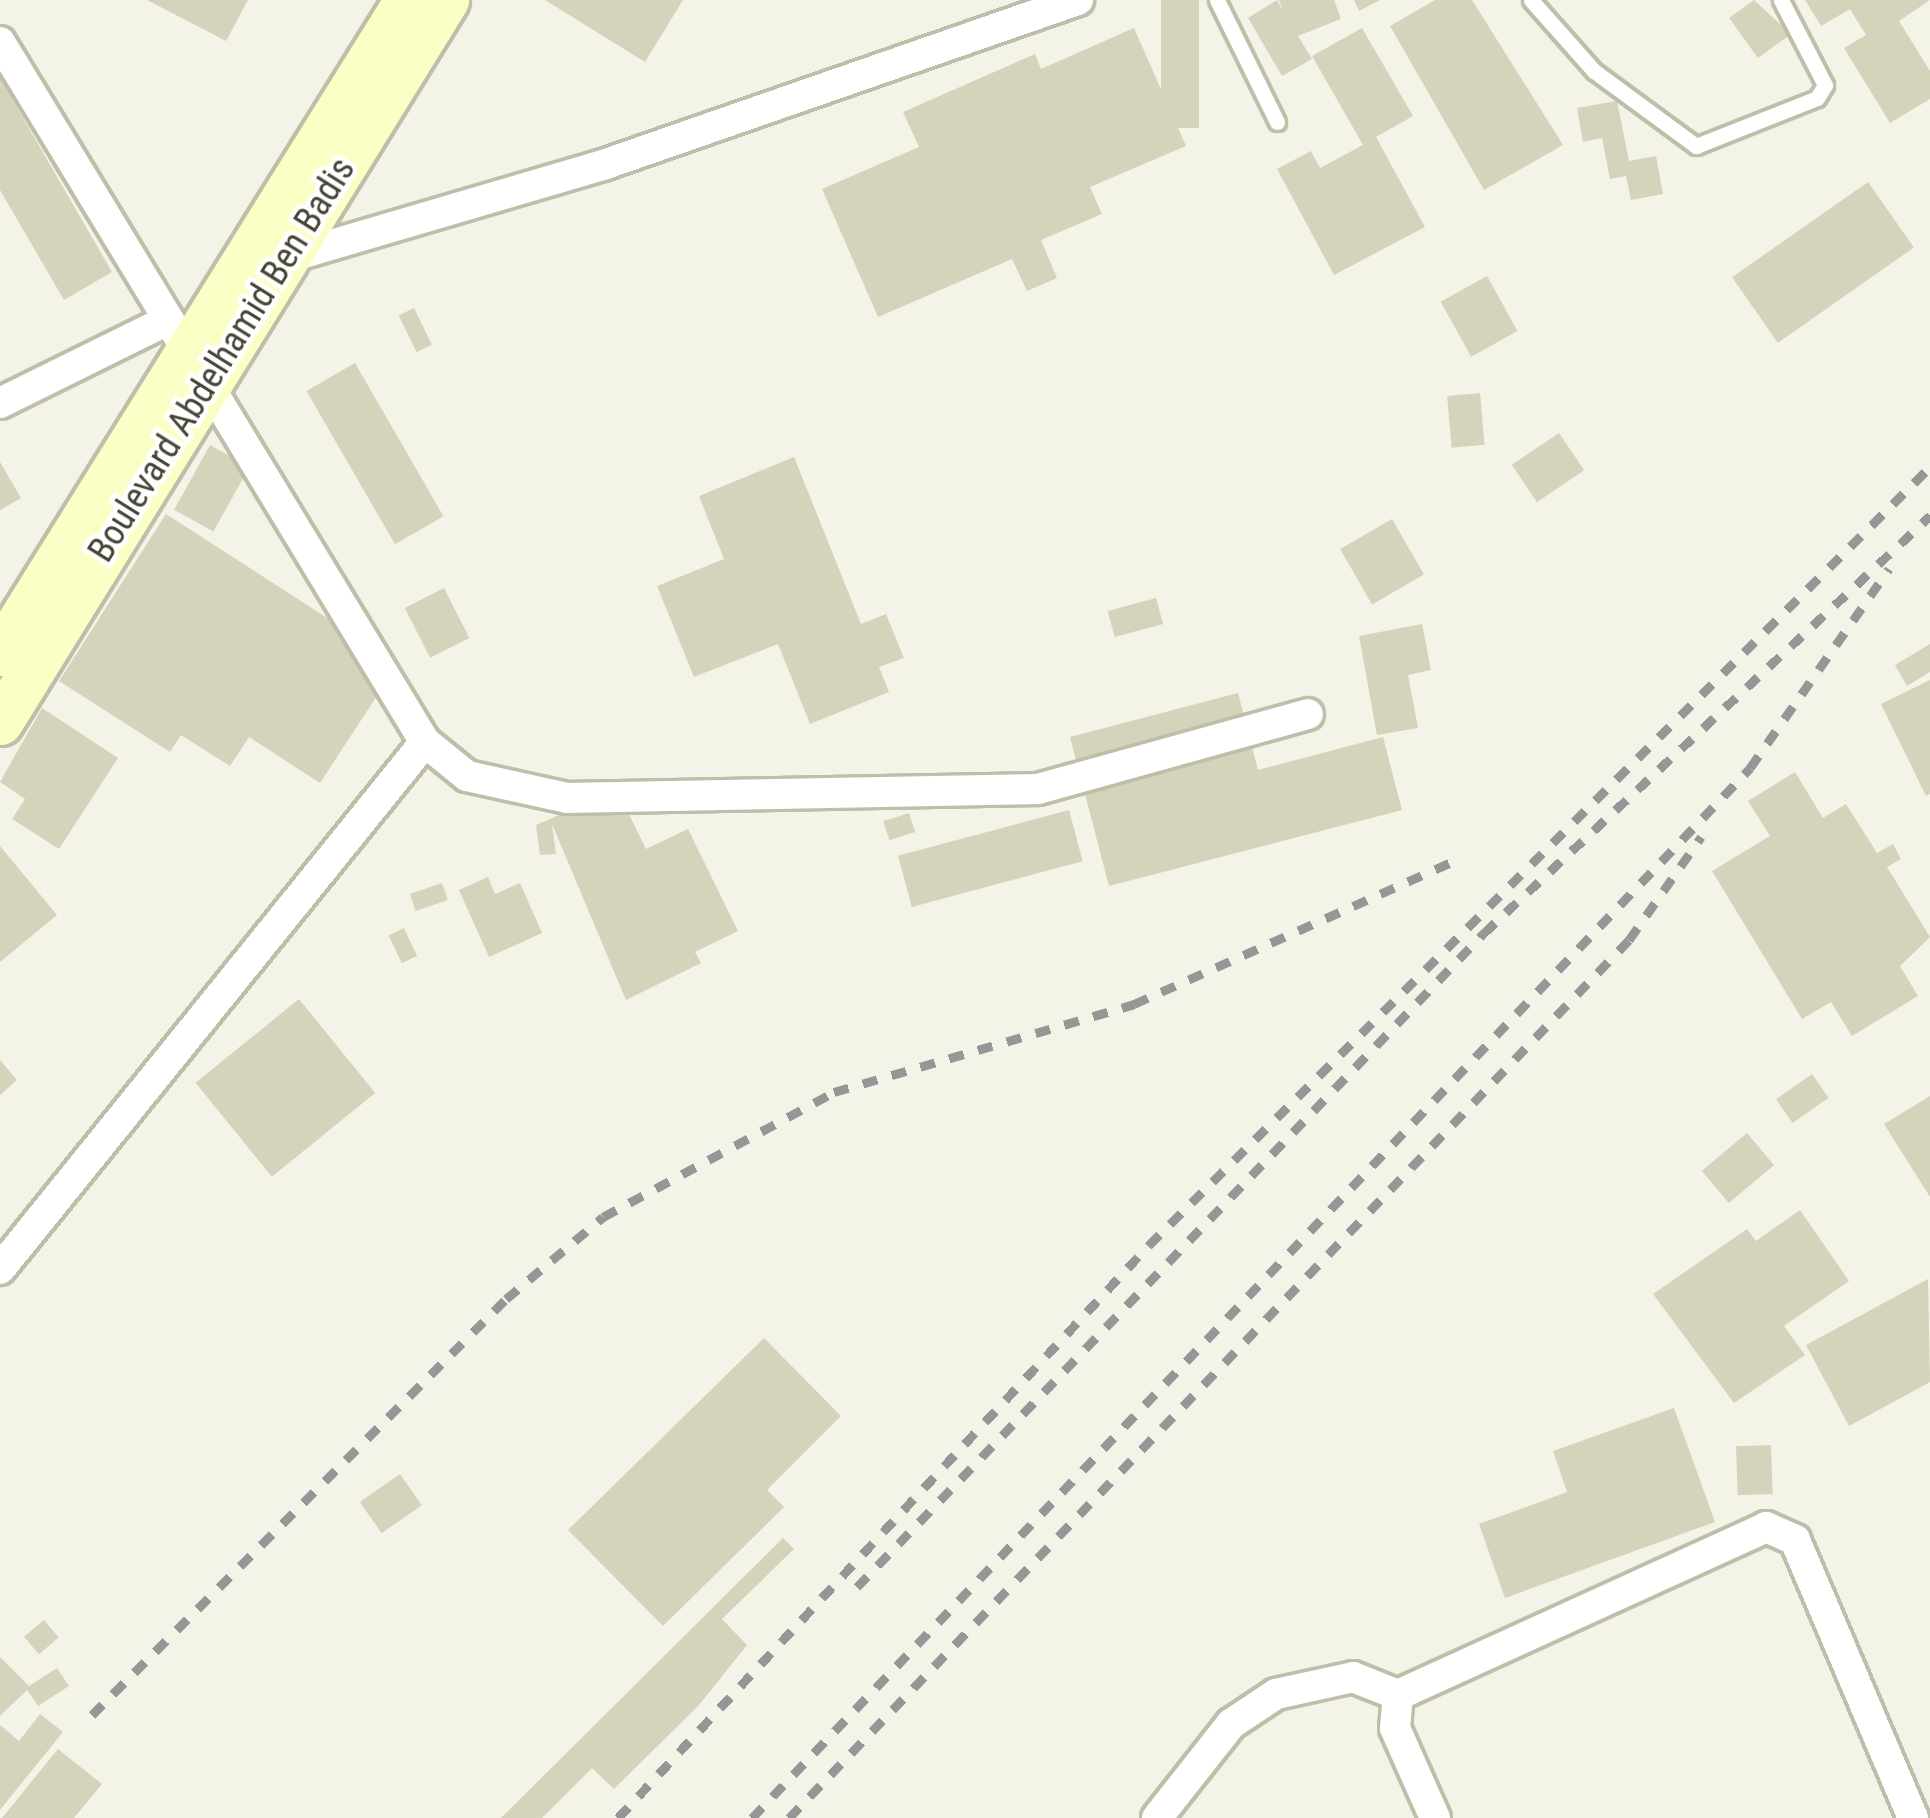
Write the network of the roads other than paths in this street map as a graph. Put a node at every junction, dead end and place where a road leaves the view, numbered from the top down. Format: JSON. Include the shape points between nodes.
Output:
{"nodes":[{"id":1,"x":406,"y":0,"type":"edge"},
{"id":2,"x":446,"y":0,"type":"edge"},
{"id":3,"x":1078,"y":0,"type":"edge"},
{"id":4,"x":1217,"y":0,"type":"edge"},
{"id":5,"x":1532,"y":0,"type":"edge"},
{"id":6,"x":1781,"y":0,"type":"edge"},
{"id":7,"x":0,"y":42,"type":"edge"},
{"id":8,"x":1277,"y":122,"type":"dead end"},
{"id":9,"x":286,"y":258,"type":"junction"},
{"id":10,"x":187,"y":350,"type":"junction"},
{"id":11,"x":0,"y":403,"type":"edge"},
{"id":12,"x":0,"y":653,"type":"edge"},
{"id":13,"x":1307,"y":714,"type":"dead end"},
{"id":14,"x":0,"y":722,"type":"edge"},
{"id":15,"x":425,"y":742,"type":"junction"},
{"id":16,"x":0,"y":1269,"type":"edge"},
{"id":17,"x":1398,"y":1695,"type":"junction"},
{"id":18,"x":1157,"y":1818,"type":"edge"},
{"id":19,"x":1435,"y":1818,"type":"edge"},
{"id":20,"x":1913,"y":1818,"type":"edge"}],
"edges":[{"from":1,"to":10,"type":"main road","name":"Boulevard Abdelhamid Ben Badis"},
{"from":2,"to":9,"type":"main road","name":"Boulevard Abdelhamid Ben Badis"},
{"from":3,"to":9,"type":"street","via":[[603,165]]},
{"from":4,"to":8,"type":"lane"},
{"from":5,"to":6,"type":"lane","via":[[1594,71],[1696,146],[1817,98],[1825,85]]},
{"from":7,"to":10,"type":"street"},
{"from":9,"to":10,"type":"main road","name":"Boulevard Abdelhamid Ben Badis"},
{"from":10,"to":11,"type":"street"},
{"from":10,"to":12,"type":"main road","name":"Boulevard Abdelhamid Ben Badis"},
{"from":10,"to":14,"type":"main road","name":"Boulevard Abdelhamid Ben Badis"},
{"from":10,"to":15,"type":"street"},
{"from":13,"to":15,"type":"street","via":[[1038,789],[777,802],[512,792],[467,776]]},
{"from":15,"to":16,"type":"street"},
{"from":17,"to":18,"type":"street","via":[[1353,1677],[1276,1694],[1231,1724]]},
{"from":17,"to":19,"type":"street","via":[[1394,1728]]},
{"from":17,"to":20,"type":"street","via":[[1766,1527],[1782,1530]]}]}
